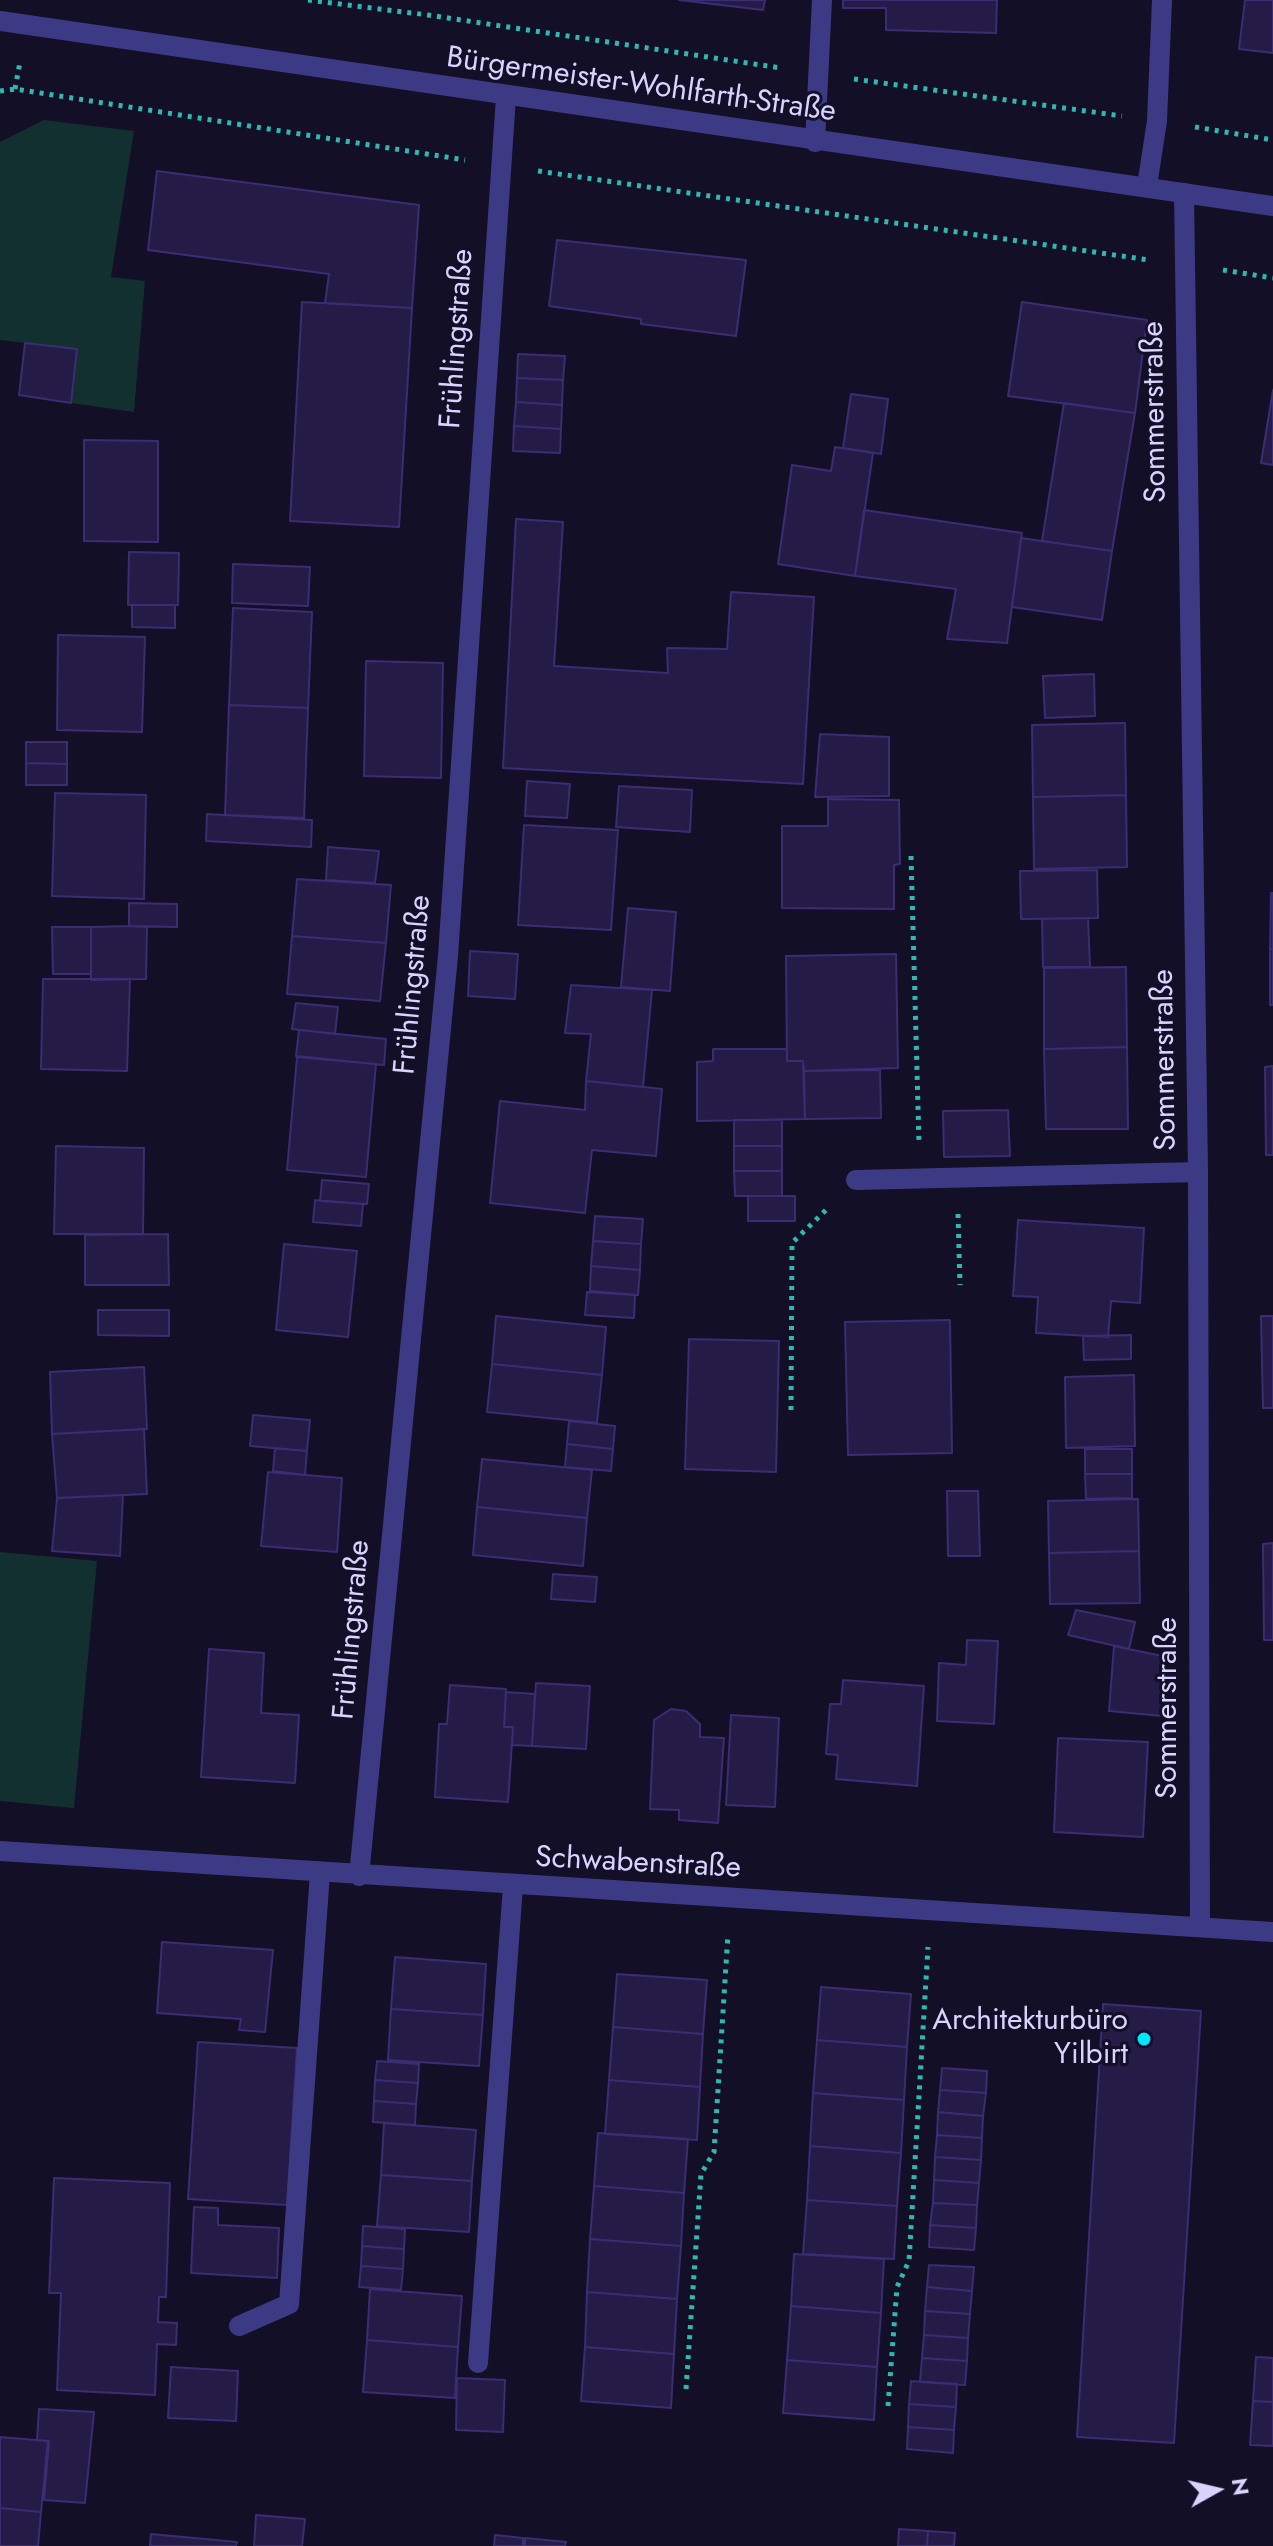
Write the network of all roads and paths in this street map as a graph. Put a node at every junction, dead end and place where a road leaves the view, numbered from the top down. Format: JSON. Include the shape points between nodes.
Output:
{"nodes":[{"id":1,"x":822,"y":0,"type":"edge"},
{"id":2,"x":1162,"y":0,"type":"edge"},
{"id":3,"x":0,"y":21,"type":"edge"},
{"id":4,"x":0,"y":91,"type":"edge"},
{"id":5,"x":506,"y":97,"type":"junction"},
{"id":6,"x":815,"y":142,"type":"junction"},
{"id":7,"x":499,"y":165,"type":"junction"},
{"id":8,"x":1147,"y":186,"type":"junction"},
{"id":9,"x":1184,"y":193,"type":"junction"},
{"id":10,"x":1273,"y":206,"type":"edge"},
{"id":11,"x":1183,"y":265,"type":"junction"},
{"id":12,"x":1273,"y":278,"type":"edge"},
{"id":13,"x":911,"y":856,"type":"dead end"},
{"id":14,"x":1198,"y":1172,"type":"junction"},
{"id":15,"x":956,"y":1176,"type":"junction"},
{"id":16,"x":920,"y":1177,"type":"junction"},
{"id":17,"x":856,"y":1180,"type":"joint"},
{"id":18,"x":960,"y":1285,"type":"dead end"},
{"id":19,"x":791,"y":1410,"type":"dead end"},
{"id":20,"x":0,"y":1851,"type":"edge"},
{"id":21,"x":320,"y":1873,"type":"junction"},
{"id":22,"x":359,"y":1876,"type":"junction"},
{"id":23,"x":513,"y":1886,"type":"junction"},
{"id":24,"x":731,"y":1899,"type":"junction"},
{"id":25,"x":930,"y":1912,"type":"junction"},
{"id":26,"x":1200,"y":1927,"type":"junction"},
{"id":27,"x":1273,"y":1932,"type":"edge"},
{"id":28,"x":239,"y":2326,"type":"dead end"},
{"id":29,"x":478,"y":2363,"type":"dead end"},
{"id":30,"x":686,"y":2389,"type":"dead end"},
{"id":31,"x":888,"y":2406,"type":"dead end"}],
"edges":[{"from":1,"to":6,"type":"street"},
{"from":2,"to":8,"type":"street","via":[[1157,121]]},
{"from":3,"to":5,"type":"street","name":"Bürgermeister-Wohlfarth-Straße"},
{"from":4,"to":7,"type":"path","via":[[15,89]]},
{"from":5,"to":6,"type":"street","name":"Bürgermeister-Wohlfarth-Straße"},
{"from":5,"to":7,"type":"street","name":"Frühlingstraße"},
{"from":6,"to":8,"type":"street","name":"Bürgermeister-Wohlfarth-Straße"},
{"from":7,"to":11,"type":"path"},
{"from":7,"to":22,"type":"street","name":"Frühlingstraße","via":[[448,956]]},
{"from":8,"to":9,"type":"street","name":"Bürgermeister-Wohlfarth-Straße"},
{"from":9,"to":10,"type":"street","name":"Bürgermeister-Wohlfarth-Straße"},
{"from":9,"to":11,"type":"street","name":"Sommerstraße"},
{"from":11,"to":12,"type":"path"},
{"from":11,"to":14,"type":"street","name":"Sommerstraße"},
{"from":13,"to":16,"type":"path"},
{"from":14,"to":15,"type":"street"},
{"from":14,"to":26,"type":"street","name":"Sommerstraße"},
{"from":15,"to":16,"type":"street"},
{"from":15,"to":18,"type":"path"},
{"from":16,"to":17,"type":"street"},
{"from":17,"to":19,"type":"path","via":[[792,1243]]},
{"from":20,"to":21,"type":"street","name":"Schwabenstraße"},
{"from":21,"to":22,"type":"street","name":"Schwabenstraße"},
{"from":21,"to":28,"type":"street","via":[[289,2304]]},
{"from":22,"to":23,"type":"street","name":"Schwabenstraße"},
{"from":23,"to":24,"type":"street","name":"Schwabenstraße"},
{"from":23,"to":29,"type":"street"},
{"from":24,"to":25,"type":"street","name":"Schwabenstraße"},
{"from":24,"to":30,"type":"path","via":[[714,2152],[701,2174]]},
{"from":25,"to":26,"type":"street","name":"Schwabenstraße"},
{"from":25,"to":31,"type":"path","via":[[909,2261],[897,2287]]},
{"from":26,"to":27,"type":"street","name":"Schwabenstraße"}]}
